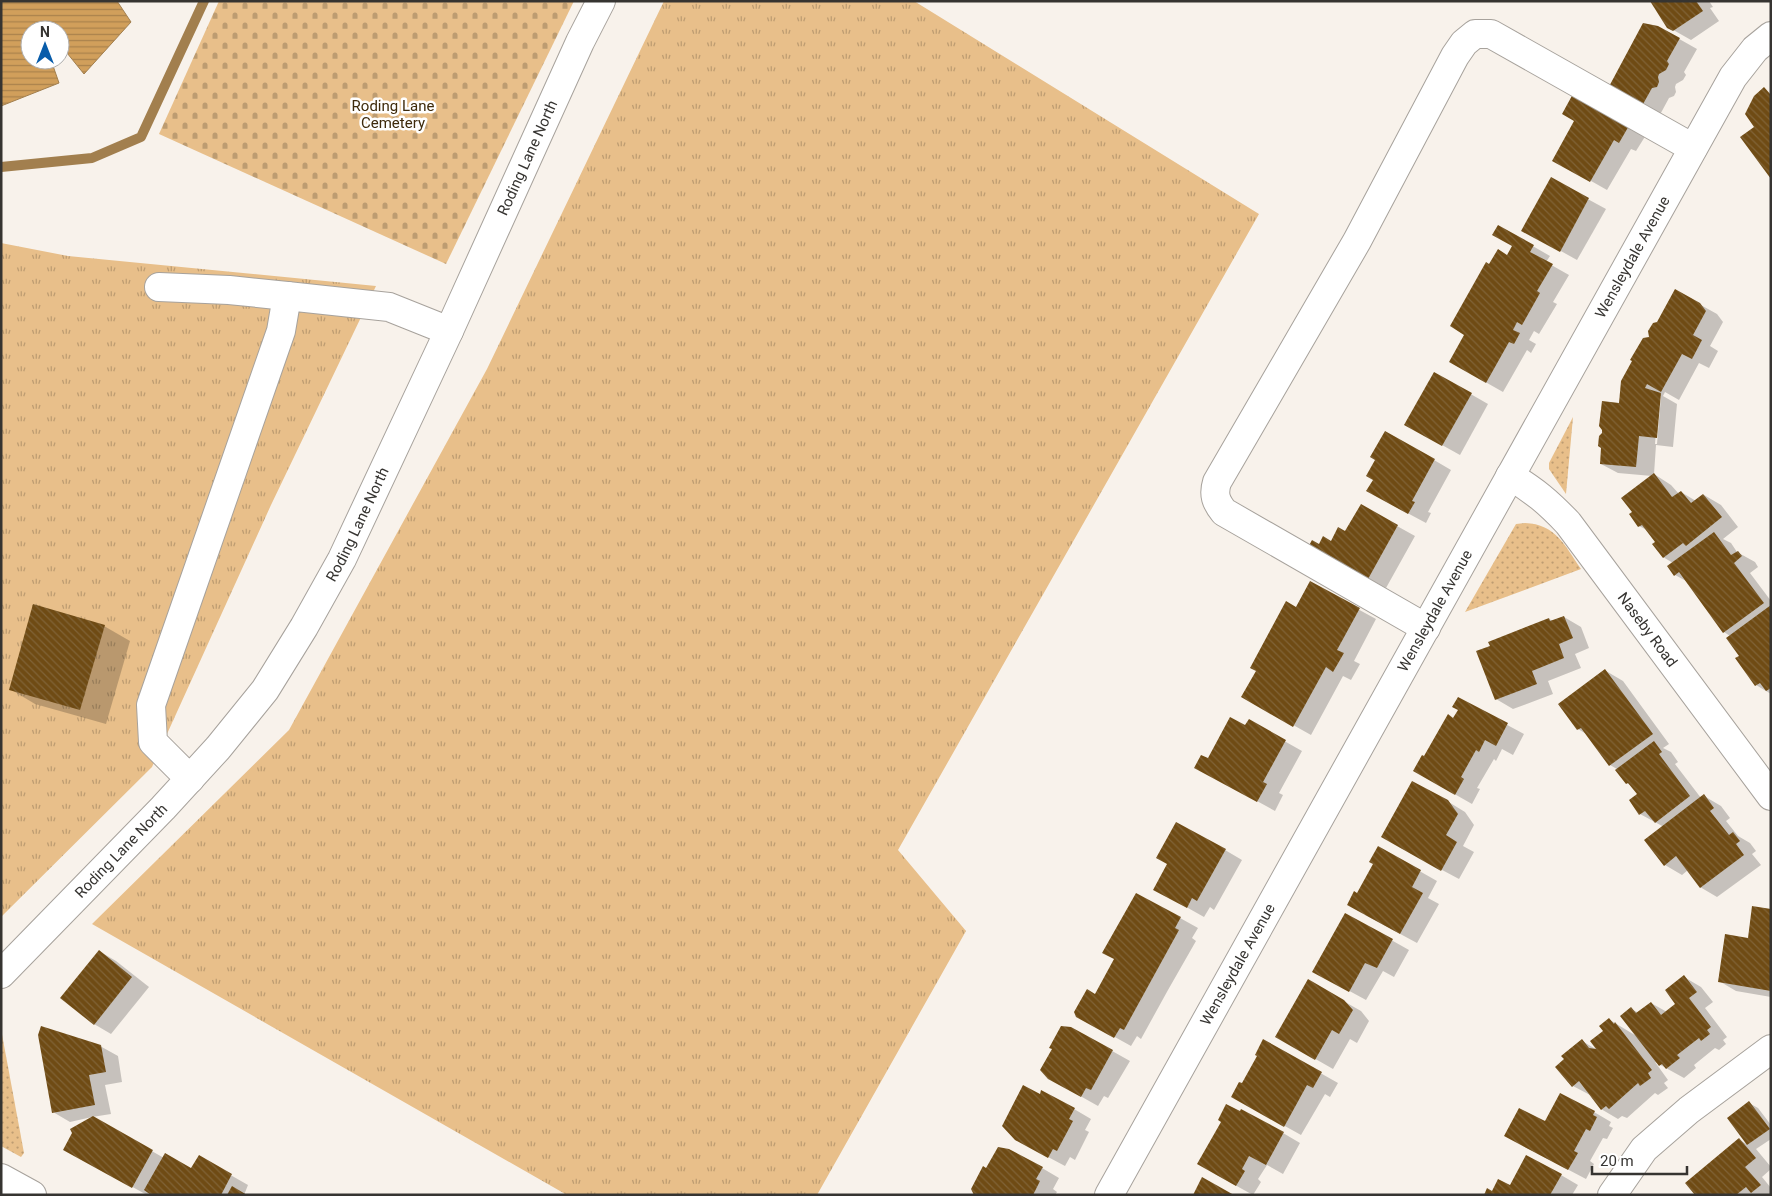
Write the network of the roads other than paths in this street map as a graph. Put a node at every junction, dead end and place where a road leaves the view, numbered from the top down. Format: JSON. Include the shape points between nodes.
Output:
{"nodes":[{"id":1,"x":601,"y":1,"type":"edge"},
{"id":2,"x":1771,"y":36,"type":"edge"},
{"id":3,"x":1693,"y":148,"type":"junction"},
{"id":4,"x":159,"y":287,"type":"dead end"},
{"id":5,"x":287,"y":296,"type":"junction"},
{"id":6,"x":449,"y":331,"type":"junction"},
{"id":7,"x":1510,"y":476,"type":"junction"},
{"id":8,"x":1426,"y":628,"type":"junction"},
{"id":9,"x":190,"y":779,"type":"junction"},
{"id":10,"x":1771,"y":796,"type":"edge"},
{"id":11,"x":1,"y":974,"type":"edge"},
{"id":12,"x":1771,"y":1049,"type":"edge"},
{"id":13,"x":1,"y":1178,"type":"edge"},
{"id":14,"x":32,"y":1195,"type":"edge"},
{"id":15,"x":1109,"y":1195,"type":"edge"},
{"id":16,"x":1612,"y":1195,"type":"edge"}],
"edges":[{"from":1,"to":6,"type":"street","name":"Roding Lane North"},
{"from":2,"to":3,"type":"street","name":"Wensleydale Avenue","via":[[1755,49],[1733,77]]},
{"from":3,"to":7,"type":"street","name":"Wensleydale Avenue"},
{"from":3,"to":8,"type":"street","via":[[1491,34],[1475,34],[1455,56],[1357,241],[1217,482],[1215,498],[1224,512]]},
{"from":4,"to":5,"type":"street"},
{"from":5,"to":6,"type":"street","via":[[389,307]]},
{"from":5,"to":9,"type":"street","via":[[281,331],[151,705],[153,742]]},
{"from":6,"to":9,"type":"street","name":"Roding Lane North","via":[[342,559],[304,627],[264,690]]},
{"from":7,"to":8,"type":"street","name":"Wensleydale Avenue"},
{"from":7,"to":10,"type":"street","name":"Naseby Road","via":[[1531,488],[1568,523]]},
{"from":8,"to":15,"type":"street","name":"Wensleydale Avenue"},
{"from":9,"to":11,"type":"street","name":"Roding Lane North"},
{"from":12,"to":16,"type":"street","via":[[1644,1148]]},
{"from":13,"to":14,"type":"street"}]}
